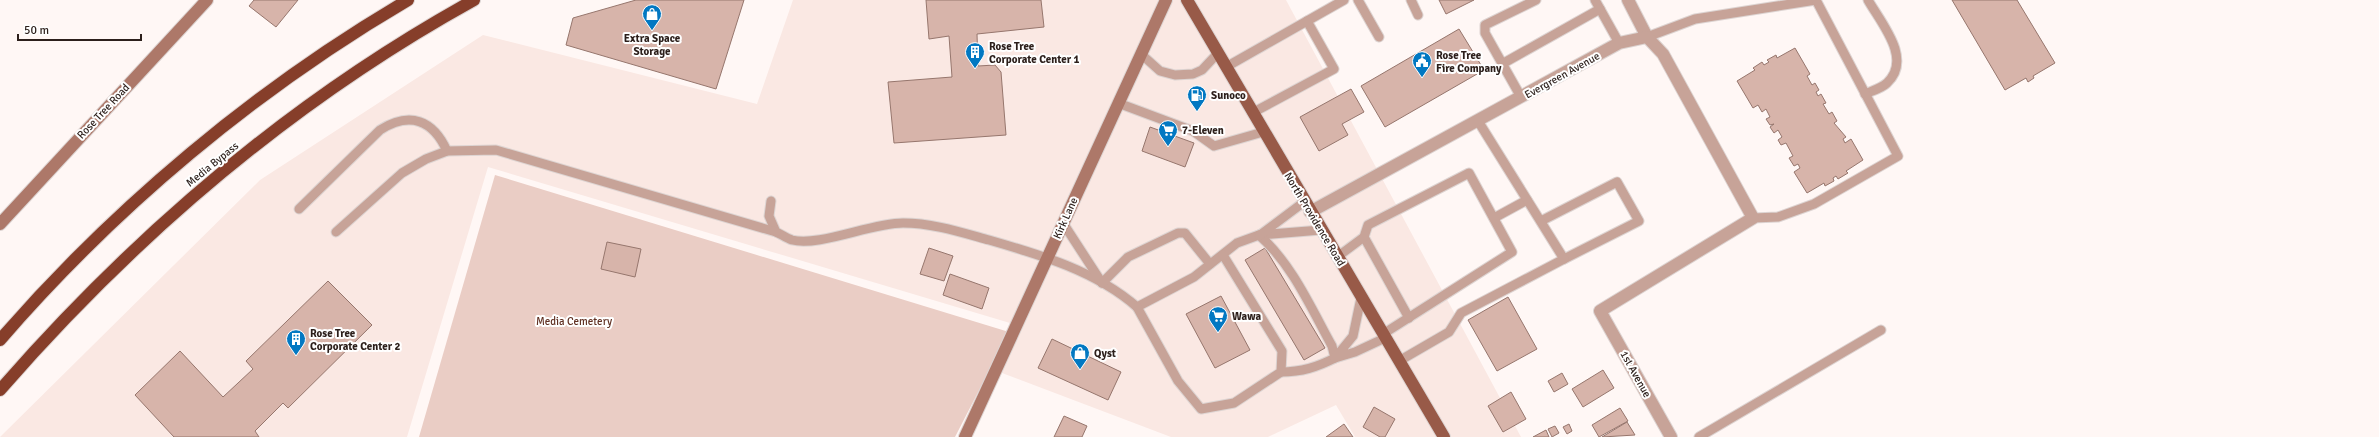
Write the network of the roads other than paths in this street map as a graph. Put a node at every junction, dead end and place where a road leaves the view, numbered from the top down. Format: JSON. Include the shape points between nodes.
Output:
{"nodes":[{"id":1,"x":207,"y":0,"type":"edge"},
{"id":2,"x":398,"y":0,"type":"edge"},
{"id":3,"x":408,"y":0,"type":"edge"},
{"id":4,"x":474,"y":0,"type":"edge"},
{"id":5,"x":481,"y":0,"type":"edge"},
{"id":6,"x":1166,"y":0,"type":"edge"},
{"id":7,"x":1187,"y":0,"type":"edge"},
{"id":8,"x":1344,"y":0,"type":"edge"},
{"id":9,"x":1358,"y":0,"type":"edge"},
{"id":10,"x":1410,"y":0,"type":"edge"},
{"id":11,"x":1536,"y":0,"type":"edge"},
{"id":12,"x":1595,"y":0,"type":"edge"},
{"id":13,"x":1628,"y":0,"type":"edge"},
{"id":14,"x":1816,"y":0,"type":"edge"},
{"id":15,"x":1868,"y":0,"type":"edge"},
{"id":16,"x":1600,"y":9,"type":"junction"},
{"id":17,"x":457,"y":10,"type":"junction"},
{"id":18,"x":1418,"y":15,"type":"dead end"},
{"id":19,"x":1306,"y":21,"type":"junction"},
{"id":20,"x":1379,"y":37,"type":"dead end"},
{"id":21,"x":1647,"y":37,"type":"junction"},
{"id":22,"x":1619,"y":43,"type":"junction"},
{"id":23,"x":336,"y":45,"type":"junction"},
{"id":24,"x":1218,"y":53,"type":"junction"},
{"id":25,"x":1141,"y":54,"type":"junction"},
{"id":26,"x":1502,"y":64,"type":"junction"},
{"id":27,"x":1226,"y":67,"type":"junction"},
{"id":28,"x":1865,"y":94,"type":"junction"},
{"id":29,"x":1521,"y":97,"type":"junction"},
{"id":30,"x":1118,"y":103,"type":"junction"},
{"id":31,"x":1252,"y":113,"type":"junction"},
{"id":32,"x":1478,"y":121,"type":"junction"},
{"id":33,"x":1263,"y":132,"type":"junction"},
{"id":34,"x":447,"y":151,"type":"junction"},
{"id":35,"x":1528,"y":200,"type":"junction"},
{"id":36,"x":771,"y":201,"type":"dead end"},
{"id":37,"x":1307,"y":207,"type":"junction"},
{"id":38,"x":299,"y":208,"type":"dead end"},
{"id":39,"x":1494,"y":218,"type":"junction"},
{"id":40,"x":1753,"y":218,"type":"junction"},
{"id":41,"x":1541,"y":221,"type":"junction"},
{"id":42,"x":1063,"y":223,"type":"junction"},
{"id":43,"x":0,"y":224,"type":"edge"},
{"id":44,"x":1321,"y":230,"type":"junction"},
{"id":45,"x":336,"y":232,"type":"dead end"},
{"id":46,"x":776,"y":232,"type":"junction"},
{"id":47,"x":1259,"y":235,"type":"junction"},
{"id":48,"x":1364,"y":237,"type":"junction"},
{"id":49,"x":1223,"y":254,"type":"junction"},
{"id":50,"x":1337,"y":256,"type":"junction"},
{"id":51,"x":1047,"y":258,"type":"junction"},
{"id":52,"x":1564,"y":259,"type":"junction"},
{"id":53,"x":1210,"y":264,"type":"junction"},
{"id":54,"x":1102,"y":283,"type":"junction"},
{"id":55,"x":1361,"y":298,"type":"junction"},
{"id":56,"x":1137,"y":307,"type":"junction"},
{"id":57,"x":1408,"y":318,"type":"junction"},
{"id":58,"x":1881,"y":330,"type":"dead end"},
{"id":59,"x":1384,"y":336,"type":"junction"},
{"id":60,"x":0,"y":340,"type":"edge"},
{"id":61,"x":1336,"y":358,"type":"junction"},
{"id":62,"x":1399,"y":361,"type":"junction"},
{"id":63,"x":1281,"y":372,"type":"junction"},
{"id":64,"x":0,"y":390,"type":"edge"},
{"id":65,"x":965,"y":437,"type":"edge"},
{"id":66,"x":1444,"y":437,"type":"edge"},
{"id":67,"x":1671,"y":437,"type":"edge"},
{"id":68,"x":1699,"y":437,"type":"edge"}],
"edges":[{"from":1,"to":43,"type":"street","name":"Rose Tree Road"},
{"from":2,"to":23,"type":"highway"},
{"from":3,"to":23,"type":"highway","name":"Media Bypass"},
{"from":4,"to":17,"type":"highway","name":"Media Bypass"},
{"from":5,"to":17,"type":"highway"},
{"from":6,"to":25,"type":"street","name":"Kirk Lane"},
{"from":7,"to":24,"type":"main road","name":"North Providence Road"},
{"from":8,"to":19,"type":"lane"},
{"from":9,"to":20,"type":"lane"},
{"from":10,"to":18,"type":"lane"},
{"from":11,"to":26,"type":"lane","via":[[1485,25],[1485,33]]},
{"from":12,"to":16,"type":"lane"},
{"from":13,"to":21,"type":"street"},
{"from":14,"to":21,"type":"lane","via":[[1695,19]]},
{"from":14,"to":28,"type":"lane"},
{"from":15,"to":28,"type":"lane","via":[[1895,48],[1898,68],[1886,84]]},
{"from":16,"to":22,"type":"lane"},
{"from":16,"to":26,"type":"lane"},
{"from":17,"to":64,"type":"highway","name":"Media Bypass","via":[[355,72],[211,180],[164,220],[78,303]]},
{"from":19,"to":27,"type":"lane"},
{"from":19,"to":31,"type":"lane","via":[[1334,69]]},
{"from":21,"to":22,"type":"street","name":"Evergreen Avenue"},
{"from":21,"to":40,"type":"street","via":[[1663,54]]},
{"from":22,"to":29,"type":"street","name":"Evergreen Avenue"},
{"from":23,"to":60,"type":"highway","name":"Media Bypass","via":[[237,118],[142,196],[55,280]]},
{"from":24,"to":25,"type":"lane","via":[[1202,70],[1193,74],[1175,75],[1160,71]]},
{"from":24,"to":27,"type":"main road","name":"North Providence Road"},
{"from":25,"to":30,"type":"street","name":"Kirk Lane"},
{"from":26,"to":29,"type":"lane"},
{"from":27,"to":31,"type":"main road","name":"North Providence Road"},
{"from":28,"to":40,"type":"lane","via":[[1898,156],[1814,204],[1778,217]]},
{"from":29,"to":32,"type":"street","name":"Evergreen Avenue"},
{"from":30,"to":33,"type":"lane","via":[[1193,132],[1214,146]]},
{"from":30,"to":42,"type":"street","name":"Kirk Lane"},
{"from":31,"to":33,"type":"main road","name":"North Providence Road"},
{"from":32,"to":35,"type":"lane"},
{"from":32,"to":37,"type":"street","name":"Evergreen Avenue"},
{"from":33,"to":37,"type":"main road","name":"North Providence Road"},
{"from":34,"to":38,"type":"lane","via":[[440,136],[426,124],[410,120],[392,122],[380,130]]},
{"from":34,"to":45,"type":"lane","via":[[426,159],[402,173]]},
{"from":34,"to":46,"type":"lane","via":[[496,150]]},
{"from":35,"to":39,"type":"lane"},
{"from":35,"to":41,"type":"lane"},
{"from":36,"to":46,"type":"lane","via":[[769,216]]},
{"from":37,"to":44,"type":"main road","name":"North Providence Road"},
{"from":37,"to":47,"type":"lane"},
{"from":39,"to":48,"type":"lane","via":[[1469,173],[1368,225]]},
{"from":39,"to":57,"type":"lane","via":[[1512,252]]},
{"from":40,"to":67,"type":"street","name":"1st Avenue","via":[[1600,311]]},
{"from":41,"to":52,"type":"lane"},
{"from":41,"to":52,"type":"lane","via":[[1617,182],[1638,222]]},
{"from":42,"to":51,"type":"street","name":"Kirk Lane"},
{"from":42,"to":54,"type":"lane"},
{"from":44,"to":47,"type":"lane"},
{"from":44,"to":50,"type":"main road","name":"North Providence Road"},
{"from":46,"to":51,"type":"lane","via":[[792,240],[812,240],[879,225],[928,224]]},
{"from":47,"to":49,"type":"lane","via":[[1238,243]]},
{"from":47,"to":61,"type":"lane","via":[[1274,249],[1285,265],[1332,346]]},
{"from":48,"to":50,"type":"lane"},
{"from":48,"to":57,"type":"lane"},
{"from":49,"to":53,"type":"lane"},
{"from":49,"to":63,"type":"lane","via":[[1282,351]]},
{"from":50,"to":55,"type":"main road","name":"North Providence Road"},
{"from":51,"to":54,"type":"lane"},
{"from":51,"to":65,"type":"street","name":"Kirk Lane"},
{"from":52,"to":62,"type":"lane","via":[[1461,313],[1449,332]]},
{"from":53,"to":54,"type":"lane","via":[[1185,233],[1178,233],[1128,257]]},
{"from":53,"to":56,"type":"lane","via":[[1194,277]]},
{"from":54,"to":56,"type":"lane","via":[[1125,296]]},
{"from":55,"to":59,"type":"main road","name":"North Providence Road"},
{"from":55,"to":61,"type":"lane","via":[[1353,336]]},
{"from":56,"to":63,"type":"lane","via":[[1178,381],[1201,409],[1234,403]]},
{"from":57,"to":59,"type":"lane"},
{"from":58,"to":68,"type":"lane"},
{"from":59,"to":61,"type":"lane","via":[[1355,352]]},
{"from":59,"to":62,"type":"main road","name":"North Providence Road"},
{"from":61,"to":63,"type":"lane","via":[[1314,368],[1298,372]]},
{"from":62,"to":66,"type":"main road","name":"North Providence Road"}]}
